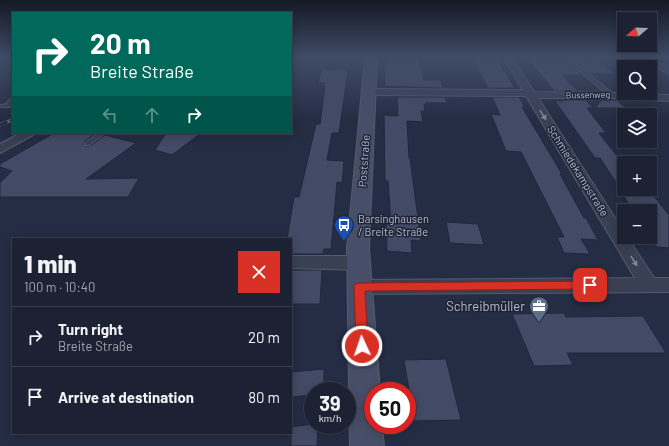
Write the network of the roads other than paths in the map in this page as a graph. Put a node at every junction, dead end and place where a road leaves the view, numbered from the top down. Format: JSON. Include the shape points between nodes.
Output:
{"nodes":[{"id":1,"x":369,"y":79,"type":"edge"},
{"id":2,"x":521,"y":79,"type":"edge"},
{"id":3,"x":592,"y":79,"type":"edge"},
{"id":4,"x":368,"y":92,"type":"junction"},
{"id":5,"x":530,"y":94,"type":"junction"},
{"id":6,"x":611,"y":95,"type":"junction"},
{"id":7,"x":669,"y":98,"type":"edge"},
{"id":8,"x":27,"y":134,"type":"edge"},
{"id":9,"x":101,"y":134,"type":"edge"},
{"id":10,"x":86,"y":144,"type":"dead end"},
{"id":11,"x":0,"y":149,"type":"edge"},
{"id":12,"x":292,"y":262,"type":"edge"},
{"id":13,"x":359,"y":275,"type":"junction"},
{"id":14,"x":648,"y":284,"type":"junction"},
{"id":15,"x":669,"y":285,"type":"edge"},
{"id":16,"x":367,"y":446,"type":"edge"}],
"edges":[{"from":1,"to":4,"type":"main road","name":"Poststraße"},
{"from":2,"to":5,"type":"street","name":"Schmiedekampstraße"},
{"from":3,"to":6,"type":"lane"},
{"from":4,"to":5,"type":"street","name":"Bussenweg"},
{"from":4,"to":13,"type":"main road","name":"Poststraße"},
{"from":5,"to":6,"type":"street","name":"Bussenweg"},
{"from":5,"to":14,"type":"street","name":"Schmiedekampstraße","one_way":true},
{"from":6,"to":7,"type":"street","name":"Bussenweg"},
{"from":8,"to":11,"type":"street"},
{"from":9,"to":10,"type":"lane"},
{"from":12,"to":13,"type":"street"},
{"from":13,"to":14,"type":"street"},
{"from":13,"to":16,"type":"main road","name":"Poststraße"},
{"from":14,"to":15,"type":"street"}]}
